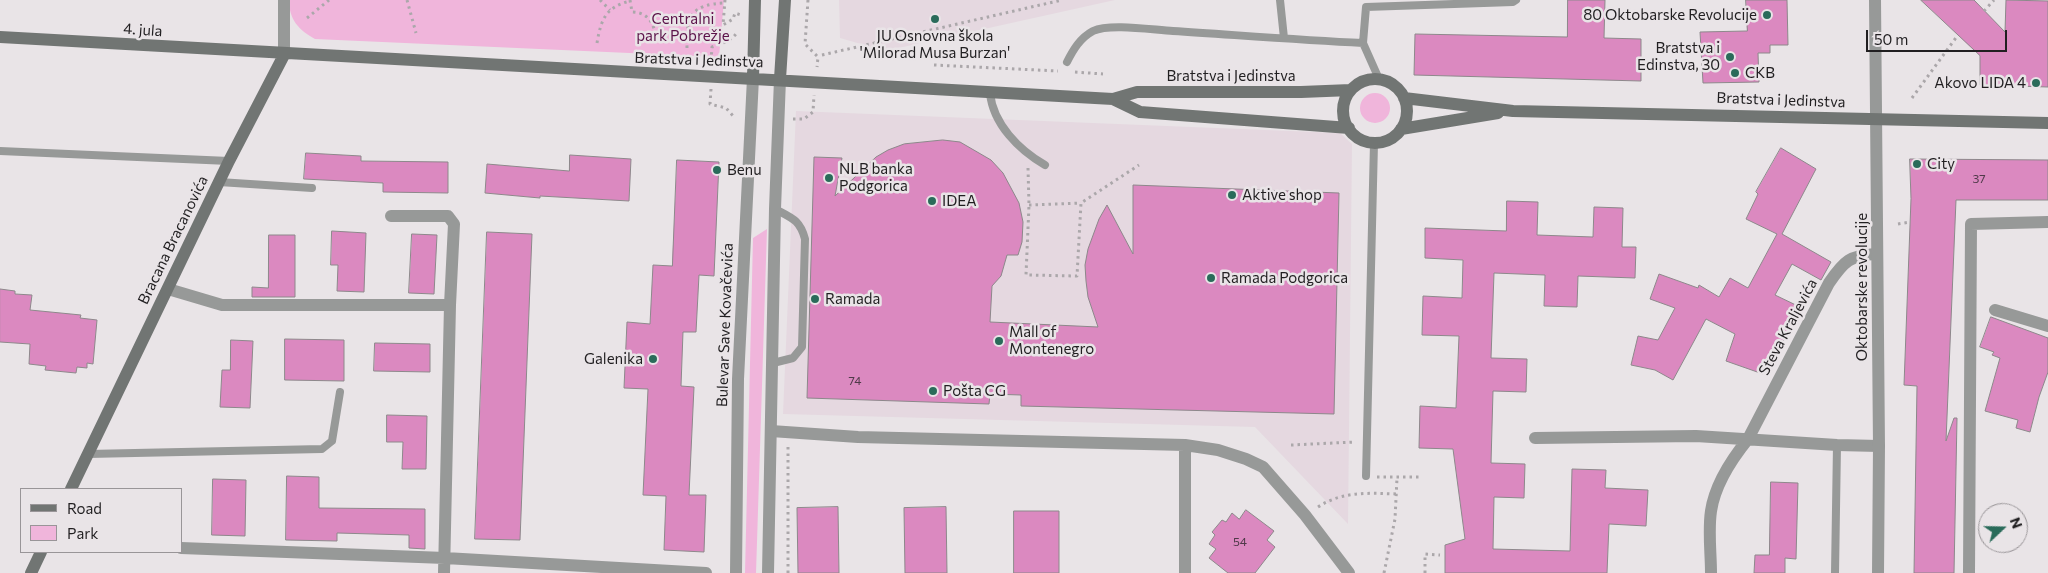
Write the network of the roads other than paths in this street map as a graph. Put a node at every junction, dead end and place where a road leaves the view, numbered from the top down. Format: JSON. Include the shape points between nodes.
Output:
{"nodes":[{"id":1,"x":284,"y":0,"type":"edge"},
{"id":2,"x":755,"y":0,"type":"edge"},
{"id":3,"x":785,"y":0,"type":"edge"},
{"id":4,"x":1280,"y":0,"type":"edge"},
{"id":5,"x":1516,"y":0,"type":"edge"},
{"id":6,"x":1875,"y":0,"type":"edge"},
{"id":7,"x":0,"y":37,"type":"edge"},
{"id":8,"x":1284,"y":38,"type":"junction"},
{"id":9,"x":1364,"y":43,"type":"junction"},
{"id":10,"x":284,"y":55,"type":"junction"},
{"id":11,"x":1066,"y":62,"type":"dead end"},
{"id":12,"x":753,"y":78,"type":"junction"},
{"id":13,"x":780,"y":79,"type":"junction"},
{"id":14,"x":1379,"y":79,"type":"junction"},
{"id":15,"x":1351,"y":90,"type":"junction"},
{"id":16,"x":990,"y":93,"type":"junction"},
{"id":17,"x":1404,"y":98,"type":"junction"},
{"id":18,"x":1106,"y":99,"type":"junction"},
{"id":19,"x":1513,"y":111,"type":"junction"},
{"id":20,"x":1876,"y":120,"type":"junction"},
{"id":21,"x":2048,"y":123,"type":"edge"},
{"id":22,"x":1348,"y":128,"type":"junction"},
{"id":23,"x":1401,"y":129,"type":"junction"},
{"id":24,"x":1374,"y":143,"type":"junction"},
{"id":25,"x":0,"y":151,"type":"edge"},
{"id":26,"x":229,"y":161,"type":"junction"},
{"id":27,"x":1045,"y":165,"type":"dead end"},
{"id":28,"x":220,"y":182,"type":"junction"},
{"id":29,"x":312,"y":188,"type":"dead end"},
{"id":30,"x":775,"y":209,"type":"junction"},
{"id":31,"x":391,"y":216,"type":"dead end"},
{"id":32,"x":2048,"y":222,"type":"edge"},
{"id":33,"x":1877,"y":254,"type":"junction"},
{"id":34,"x":168,"y":289,"type":"junction"},
{"id":35,"x":450,"y":305,"type":"junction"},
{"id":36,"x":1995,"y":310,"type":"dead end"},
{"id":37,"x":2048,"y":326,"type":"edge"},
{"id":38,"x":773,"y":363,"type":"junction"},
{"id":39,"x":340,"y":392,"type":"dead end"},
{"id":40,"x":771,"y":431,"type":"junction"},
{"id":41,"x":1535,"y":438,"type":"dead end"},
{"id":42,"x":1748,"y":439,"type":"junction"},
{"id":43,"x":1185,"y":445,"type":"junction"},
{"id":44,"x":1836,"y":445,"type":"junction"},
{"id":45,"x":1879,"y":446,"type":"junction"},
{"id":46,"x":88,"y":454,"type":"junction"},
{"id":47,"x":1366,"y":476,"type":"road end"},
{"id":48,"x":71,"y":488,"type":"edge"},
{"id":49,"x":182,"y":548,"type":"edge"},
{"id":50,"x":41,"y":553,"type":"edge"},
{"id":51,"x":445,"y":558,"type":"junction"},
{"id":52,"x":31,"y":573,"type":"edge"},
{"id":53,"x":444,"y":573,"type":"edge"},
{"id":54,"x":706,"y":573,"type":"edge"},
{"id":55,"x":736,"y":573,"type":"edge"},
{"id":56,"x":768,"y":573,"type":"edge"},
{"id":57,"x":1185,"y":573,"type":"edge"},
{"id":58,"x":1349,"y":573,"type":"edge"},
{"id":59,"x":1712,"y":573,"type":"edge"},
{"id":60,"x":1835,"y":573,"type":"edge"},
{"id":61,"x":1878,"y":573,"type":"edge"},
{"id":62,"x":1969,"y":573,"type":"edge"}],
"edges":[{"from":1,"to":10,"type":"street","name":"Bracana Bracanovića"},
{"from":2,"to":12,"type":"main road"},
{"from":3,"to":13,"type":"main road"},
{"from":4,"to":8,"type":"lane"},
{"from":5,"to":9,"type":"lane","via":[[1366,7]]},
{"from":6,"to":20,"type":"street","name":"Oktobarske revolucije"},
{"from":7,"to":10,"type":"main road","name":"4. jula"},
{"from":8,"to":9,"type":"lane"},
{"from":8,"to":11,"type":"lane","via":[[1106,28],[1083,38]]},
{"from":9,"to":14,"type":"lane"},
{"from":10,"to":12,"type":"main road","name":"Bratstva i Jedinstva"},
{"from":10,"to":26,"type":"main road","name":"Bracana Bracanovića"},
{"from":12,"to":13,"type":"main road","name":"Bratstva i Jedinstva"},
{"from":12,"to":55,"type":"street","name":"Bulevar Save Kovačevića","via":[[738,379]]},
{"from":13,"to":16,"type":"main road","name":"Bratstva i Jedinstva"},
{"from":13,"to":30,"type":"street"},
{"from":14,"to":15,"type":"main road","via":[[1359,83]]},
{"from":14,"to":17,"type":"main road","via":[[1398,88]]},
{"from":15,"to":18,"type":"main road","name":"Bratstva i Jedinstva","via":[[1137,92]]},
{"from":15,"to":22,"type":"main road","via":[[1344,108]]},
{"from":16,"to":18,"type":"main road","name":"Bratstva i Jedinstva"},
{"from":16,"to":27,"type":"lane","via":[[993,112],[1000,123],[1028,155]]},
{"from":17,"to":19,"type":"main road","name":"Bratstva i Jedinstva"},
{"from":17,"to":23,"type":"main road","via":[[1406,119]]},
{"from":18,"to":22,"type":"main road","name":"Bratstva i Jedinstva","via":[[1140,112]]},
{"from":19,"to":20,"type":"main road","name":"Bratstva i Jedinstva"},
{"from":19,"to":23,"type":"main road","name":"Bratstva i Jedinstva"},
{"from":20,"to":21,"type":"main road","name":"Bratstva i Jedinstva"},
{"from":20,"to":33,"type":"street","name":"Oktobarske revolucije"},
{"from":22,"to":24,"type":"main road","via":[[1355,135]]},
{"from":23,"to":24,"type":"main road","via":[[1389,139]]},
{"from":24,"to":47,"type":"lane"},
{"from":25,"to":26,"type":"lane"},
{"from":26,"to":28,"type":"main road","name":"Bracana Bracanovića"},
{"from":28,"to":29,"type":"lane"},
{"from":28,"to":34,"type":"main road","name":"Bracana Bracanovića"},
{"from":30,"to":38,"type":"street"},
{"from":30,"to":38,"type":"lane","via":[[795,219],[805,239],[802,347],[793,358]]},
{"from":31,"to":35,"type":"street","via":[[448,216],[452,219]]},
{"from":32,"to":62,"type":"street","via":[[1971,224]]},
{"from":33,"to":42,"type":"street","name":"Steva Kraljevića","via":[[1846,261],[1829,283]]},
{"from":33,"to":45,"type":"street","name":"Oktobarske revolucije"},
{"from":34,"to":35,"type":"street","via":[[222,304]]},
{"from":34,"to":46,"type":"main road","name":"Bracana Bracanovića"},
{"from":35,"to":51,"type":"street"},
{"from":36,"to":37,"type":"street"},
{"from":38,"to":40,"type":"street"},
{"from":39,"to":46,"type":"lane","via":[[332,440],[322,449]]},
{"from":40,"to":43,"type":"street"},
{"from":40,"to":56,"type":"street"},
{"from":41,"to":42,"type":"street","via":[[1696,436]]},
{"from":42,"to":44,"type":"street"},
{"from":42,"to":59,"type":"street","name":"Steva Kraljevića","via":[[1718,485],[1711,511]]},
{"from":43,"to":57,"type":"street"},
{"from":43,"to":58,"type":"street","via":[[1218,450],[1263,467],[1306,514]]},
{"from":44,"to":45,"type":"street"},
{"from":44,"to":60,"type":"lane"},
{"from":45,"to":61,"type":"street","name":"Oktobarske revolucije"},
{"from":46,"to":48,"type":"main road","name":"Bracana Bracanovića"},
{"from":49,"to":51,"type":"street"},
{"from":50,"to":52,"type":"main road"},
{"from":51,"to":53,"type":"street"},
{"from":51,"to":54,"type":"street"}]}
